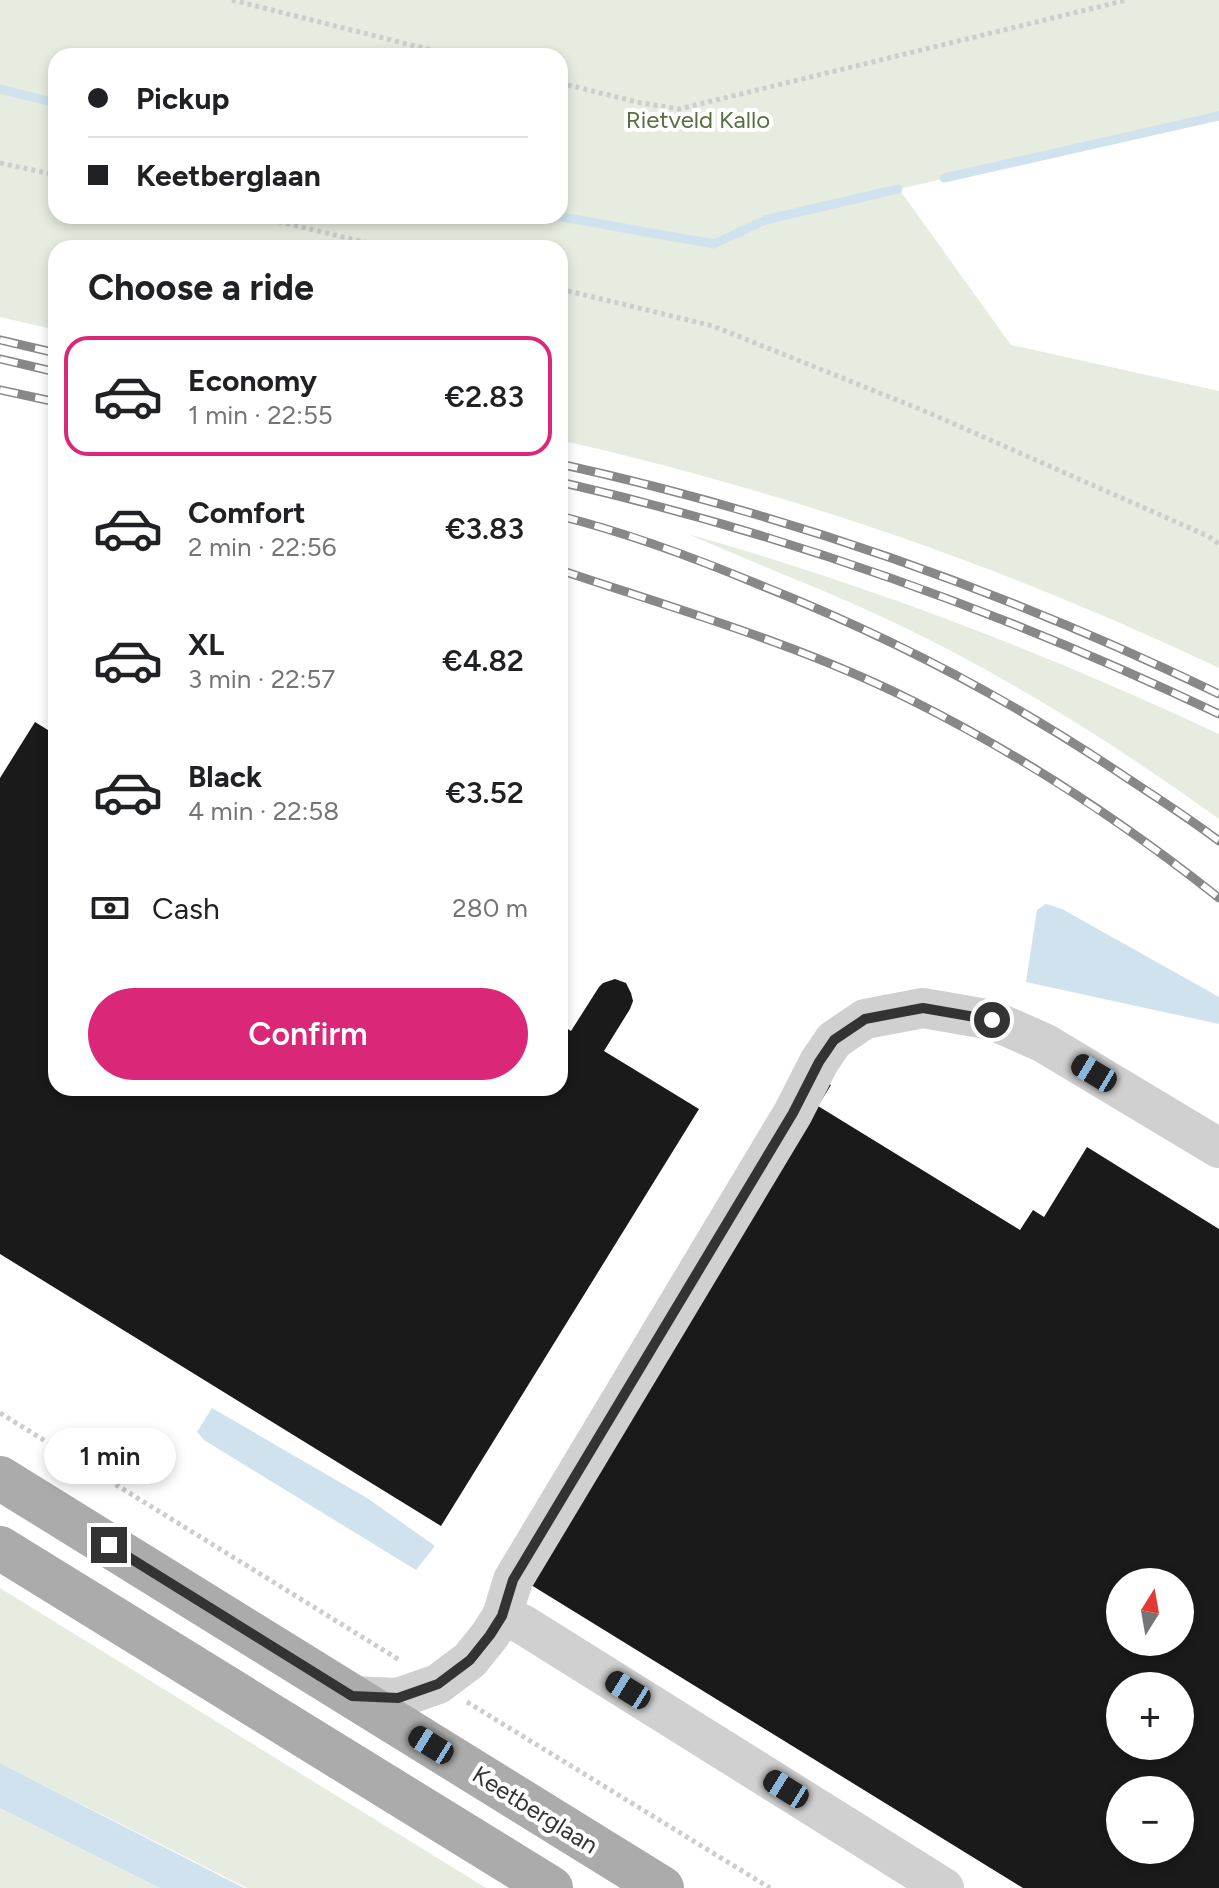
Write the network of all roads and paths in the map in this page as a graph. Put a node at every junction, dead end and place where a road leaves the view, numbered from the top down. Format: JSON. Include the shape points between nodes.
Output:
{"nodes":[{"id":1,"x":232,"y":0,"type":"edge"},
{"id":2,"x":1127,"y":0,"type":"edge"},
{"id":3,"x":423,"y":48,"type":"edge"},
{"id":4,"x":568,"y":85,"type":"edge"},
{"id":5,"x":0,"y":163,"type":"edge"},
{"id":6,"x":48,"y":173,"type":"edge"},
{"id":7,"x":288,"y":224,"type":"edge"},
{"id":8,"x":356,"y":240,"type":"edge"},
{"id":9,"x":568,"y":291,"type":"edge"},
{"id":10,"x":1219,"y":544,"type":"edge"},
{"id":11,"x":1219,"y":1148,"type":"edge"},
{"id":12,"x":0,"y":1413,"type":"edge"},
{"id":13,"x":0,"y":1478,"type":"edge"},
{"id":14,"x":0,"y":1548,"type":"edge"},
{"id":15,"x":502,"y":1616,"type":"junction"},
{"id":16,"x":438,"y":1684,"type":"junction"},
{"id":17,"x":352,"y":1696,"type":"junction"},
{"id":18,"x":551,"y":1888,"type":"edge"},
{"id":19,"x":662,"y":1888,"type":"edge"},
{"id":20,"x":770,"y":1888,"type":"edge"},
{"id":21,"x":944,"y":1888,"type":"edge"}],
"edges":[{"from":1,"to":3,"type":"path"},
{"from":2,"to":4,"type":"path","via":[[679,109]]},
{"from":5,"to":6,"type":"path"},
{"from":7,"to":8,"type":"path"},
{"from":9,"to":10,"type":"path","via":[[713,326],[927,412]]},
{"from":11,"to":15,"type":"lane","via":[[1044,1043],[992,1020],[923,1008],[865,1019],[834,1040],[819,1062],[513,1580]]},
{"from":12,"to":16,"type":"path"},
{"from":13,"to":17,"type":"main road","name":"Keetberglaan"},
{"from":14,"to":18,"type":"main road"},
{"from":15,"to":16,"type":"lane","via":[[470,1660]]},
{"from":15,"to":21,"type":"lane"},
{"from":16,"to":17,"type":"lane","via":[[398,1698]]},
{"from":16,"to":20,"type":"path"},
{"from":17,"to":19,"type":"main road","name":"Keetberglaan"}]}
